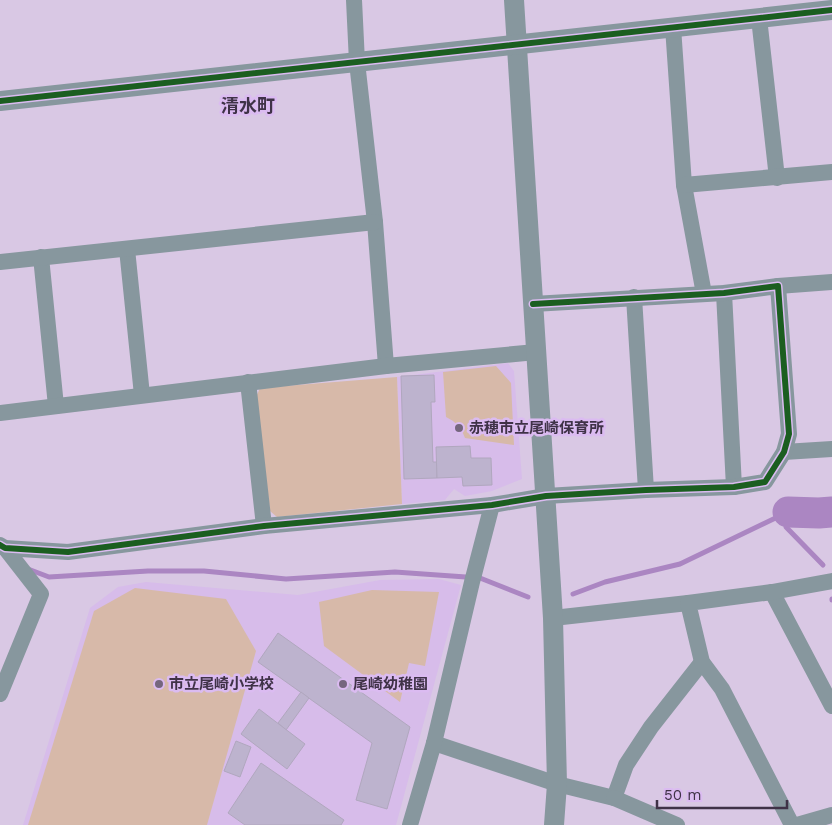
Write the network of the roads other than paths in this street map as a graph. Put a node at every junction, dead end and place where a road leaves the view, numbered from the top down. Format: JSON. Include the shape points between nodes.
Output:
{"nodes":[{"id":1,"x":354,"y":0,"type":"edge"},
{"id":2,"x":514,"y":0,"type":"edge"},
{"id":3,"x":832,"y":10,"type":"edge"},
{"id":4,"x":759,"y":18,"type":"junction"},
{"id":5,"x":673,"y":27,"type":"junction"},
{"id":6,"x":517,"y":44,"type":"junction"},
{"id":7,"x":357,"y":62,"type":"junction"},
{"id":8,"x":0,"y":101,"type":"edge"},
{"id":9,"x":832,"y":172,"type":"edge"},
{"id":10,"x":777,"y":178,"type":"junction"},
{"id":11,"x":684,"y":185,"type":"junction"},
{"id":12,"x":375,"y":222,"type":"junction"},
{"id":13,"x":128,"y":248,"type":"junction"},
{"id":14,"x":41,"y":258,"type":"junction"},
{"id":15,"x":0,"y":262,"type":"edge"},
{"id":16,"x":832,"y":282,"type":"edge"},
{"id":17,"x":778,"y":286,"type":"junction"},
{"id":18,"x":724,"y":292,"type":"junction"},
{"id":19,"x":704,"y":294,"type":"junction"},
{"id":20,"x":634,"y":297,"type":"junction"},
{"id":21,"x":533,"y":304,"type":"junction"},
{"id":22,"x":536,"y":352,"type":"junction"},
{"id":23,"x":386,"y":366,"type":"junction"},
{"id":24,"x":248,"y":382,"type":"junction"},
{"id":25,"x":142,"y":395,"type":"junction"},
{"id":26,"x":56,"y":406,"type":"junction"},
{"id":27,"x":0,"y":413,"type":"edge"},
{"id":28,"x":832,"y":449,"type":"edge"},
{"id":29,"x":784,"y":452,"type":"junction"},
{"id":30,"x":734,"y":487,"type":"junction"},
{"id":31,"x":646,"y":490,"type":"junction"},
{"id":32,"x":546,"y":496,"type":"junction"},
{"id":33,"x":492,"y":505,"type":"junction"},
{"id":34,"x":264,"y":526,"type":"junction"},
{"id":35,"x":2,"y":547,"type":"edge"},
{"id":36,"x":832,"y":581,"type":"edge"},
{"id":37,"x":772,"y":592,"type":"junction"},
{"id":38,"x":688,"y":603,"type":"junction"},
{"id":39,"x":553,"y":618,"type":"junction"},
{"id":40,"x":702,"y":662,"type":"junction"},
{"id":41,"x":0,"y":694,"type":"edge"},
{"id":42,"x":832,"y":706,"type":"edge"},
{"id":43,"x":434,"y":743,"type":"junction"},
{"id":44,"x":557,"y":784,"type":"junction"},
{"id":45,"x":614,"y":798,"type":"junction"},
{"id":46,"x":832,"y":814,"type":"edge"},
{"id":47,"x":410,"y":825,"type":"edge"},
{"id":48,"x":554,"y":825,"type":"edge"},
{"id":49,"x":677,"y":825,"type":"edge"},
{"id":50,"x":792,"y":825,"type":"edge"},
{"id":51,"x":797,"y":825,"type":"edge"}],
"edges":[{"from":1,"to":7,"type":"street"},
{"from":2,"to":6,"type":"street"},
{"from":3,"to":4,"type":"street"},
{"from":4,"to":5,"type":"street"},
{"from":4,"to":10,"type":"street"},
{"from":5,"to":6,"type":"street"},
{"from":5,"to":11,"type":"street"},
{"from":6,"to":7,"type":"street"},
{"from":6,"to":21,"type":"street"},
{"from":7,"to":8,"type":"street"},
{"from":7,"to":12,"type":"street"},
{"from":9,"to":10,"type":"street"},
{"from":10,"to":11,"type":"street"},
{"from":11,"to":19,"type":"street"},
{"from":12,"to":13,"type":"street"},
{"from":12,"to":23,"type":"street"},
{"from":13,"to":14,"type":"street"},
{"from":13,"to":25,"type":"street"},
{"from":14,"to":15,"type":"street"},
{"from":14,"to":26,"type":"street"},
{"from":16,"to":17,"type":"street"},
{"from":17,"to":18,"type":"street"},
{"from":17,"to":29,"type":"street","via":[[789,434]]},
{"from":18,"to":19,"type":"street"},
{"from":18,"to":30,"type":"street"},
{"from":19,"to":20,"type":"street"},
{"from":20,"to":21,"type":"street"},
{"from":20,"to":31,"type":"street"},
{"from":21,"to":22,"type":"street"},
{"from":22,"to":23,"type":"street"},
{"from":22,"to":32,"type":"street"},
{"from":23,"to":24,"type":"street"},
{"from":24,"to":25,"type":"street"},
{"from":24,"to":34,"type":"street"},
{"from":25,"to":26,"type":"street"},
{"from":26,"to":27,"type":"street"},
{"from":28,"to":29,"type":"street"},
{"from":29,"to":30,"type":"street","via":[[765,482]]},
{"from":30,"to":31,"type":"street"},
{"from":31,"to":32,"type":"street"},
{"from":32,"to":33,"type":"street"},
{"from":32,"to":39,"type":"street"},
{"from":33,"to":34,"type":"street"},
{"from":33,"to":43,"type":"street"},
{"from":34,"to":35,"type":"street","via":[[68,552]]},
{"from":35,"to":41,"type":"street","via":[[41,594]]},
{"from":36,"to":37,"type":"street"},
{"from":37,"to":38,"type":"street"},
{"from":37,"to":42,"type":"street"},
{"from":38,"to":39,"type":"street"},
{"from":38,"to":40,"type":"street"},
{"from":39,"to":44,"type":"street"},
{"from":40,"to":45,"type":"street","via":[[626,764]]},
{"from":40,"to":50,"type":"street","via":[[722,689]]},
{"from":43,"to":44,"type":"street"},
{"from":43,"to":47,"type":"street"},
{"from":44,"to":45,"type":"street"},
{"from":44,"to":48,"type":"street"},
{"from":45,"to":49,"type":"street"},
{"from":46,"to":51,"type":"street"}]}
